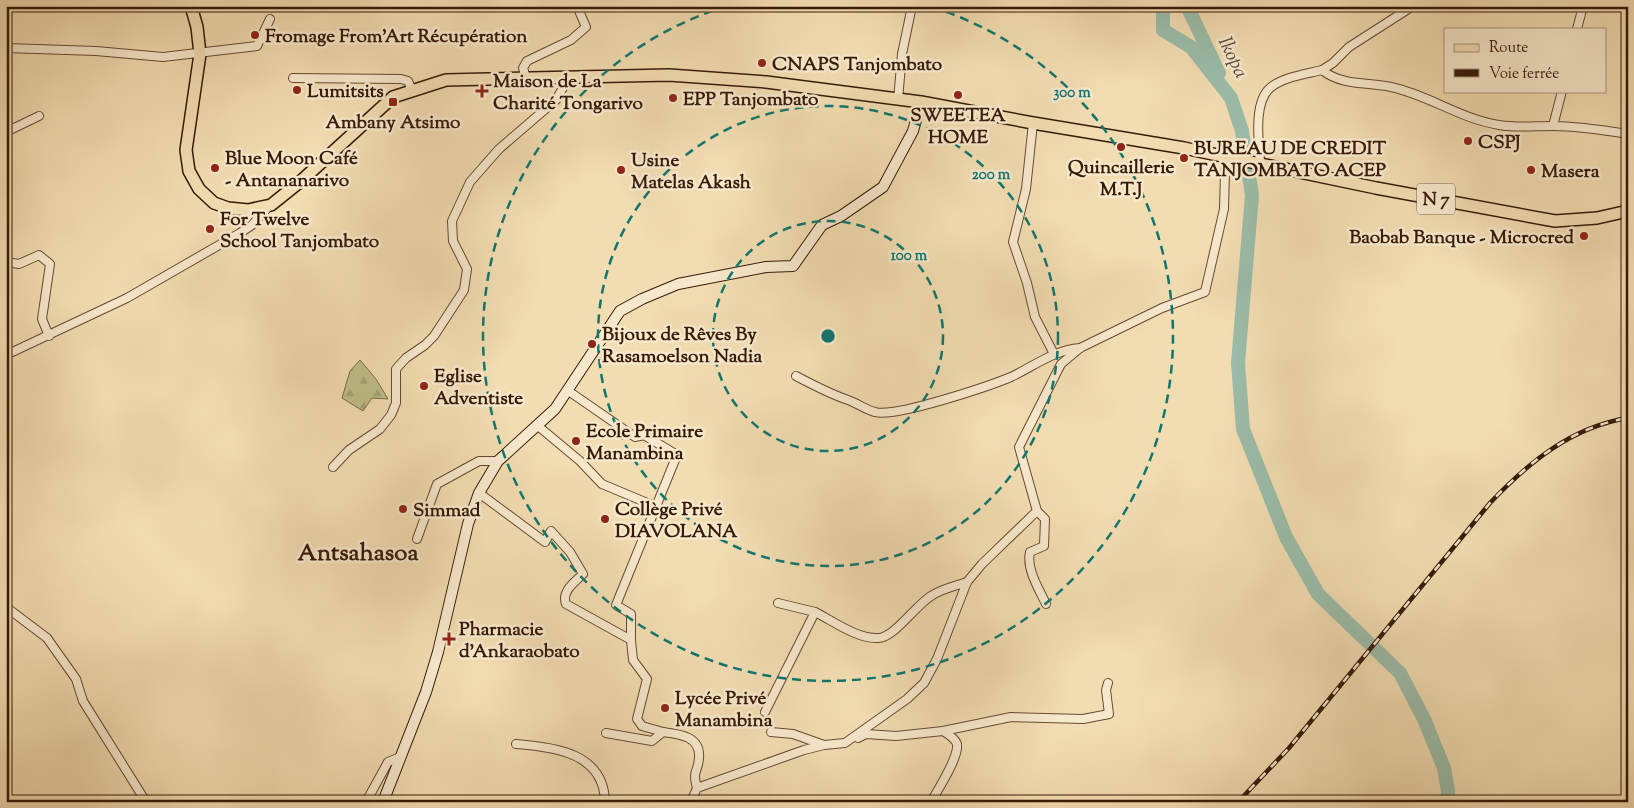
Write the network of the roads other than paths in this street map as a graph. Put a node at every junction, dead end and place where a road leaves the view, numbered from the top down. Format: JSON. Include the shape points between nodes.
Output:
{"nodes":[{"id":1,"x":191,"y":6,"type":"edge"},
{"id":2,"x":577,"y":6,"type":"edge"},
{"id":3,"x":912,"y":6,"type":"edge"},
{"id":4,"x":1413,"y":6,"type":"edge"},
{"id":5,"x":1583,"y":6,"type":"edge"},
{"id":6,"x":270,"y":19,"type":"dead end"},
{"id":7,"x":1577,"y":28,"type":"edge"},
{"id":8,"x":6,"y":48,"type":"edge"},
{"id":9,"x":200,"y":54,"type":"junction"},
{"id":10,"x":1322,"y":70,"type":"junction"},
{"id":11,"x":569,"y":77,"type":"junction"},
{"id":12,"x":293,"y":78,"type":"dead end"},
{"id":13,"x":526,"y":78,"type":"junction"},
{"id":14,"x":412,"y":90,"type":"junction"},
{"id":15,"x":1562,"y":92,"type":"edge"},
{"id":16,"x":898,"y":100,"type":"junction"},
{"id":17,"x":921,"y":102,"type":"junction"},
{"id":18,"x":39,"y":116,"type":"dead end"},
{"id":19,"x":1033,"y":123,"type":"junction"},
{"id":20,"x":1553,"y":126,"type":"junction"},
{"id":21,"x":6,"y":128,"type":"edge"},
{"id":22,"x":1628,"y":134,"type":"edge"},
{"id":23,"x":1234,"y":157,"type":"junction"},
{"id":24,"x":1260,"y":162,"type":"junction"},
{"id":25,"x":271,"y":204,"type":"junction"},
{"id":26,"x":1628,"y":211,"type":"edge"},
{"id":27,"x":6,"y":262,"type":"edge"},
{"id":28,"x":49,"y":336,"type":"junction"},
{"id":29,"x":1080,"y":348,"type":"junction"},
{"id":30,"x":6,"y":354,"type":"edge"},
{"id":31,"x":1054,"y":354,"type":"junction"},
{"id":32,"x":796,"y":376,"type":"dead end"},
{"id":33,"x":567,"y":390,"type":"junction"},
{"id":34,"x":538,"y":426,"type":"junction"},
{"id":35,"x":498,"y":461,"type":"junction"},
{"id":36,"x":333,"y":467,"type":"dead end"},
{"id":37,"x":479,"y":493,"type":"junction"},
{"id":38,"x":657,"y":507,"type":"junction"},
{"id":39,"x":1037,"y":512,"type":"junction"},
{"id":40,"x":417,"y":539,"type":"dead end"},
{"id":41,"x":966,"y":582,"type":"junction"},
{"id":42,"x":778,"y":603,"type":"dead end"},
{"id":43,"x":1046,"y":604,"type":"dead end"},
{"id":44,"x":6,"y":607,"type":"edge"},
{"id":45,"x":815,"y":612,"type":"junction"},
{"id":46,"x":631,"y":640,"type":"junction"},
{"id":47,"x":1108,"y":683,"type":"dead end"},
{"id":48,"x":765,"y":712,"type":"dead end"},
{"id":49,"x":943,"y":731,"type":"junction"},
{"id":50,"x":663,"y":732,"type":"junction"},
{"id":51,"x":771,"y":732,"type":"dead end"},
{"id":52,"x":606,"y":733,"type":"dead end"},
{"id":53,"x":845,"y":743,"type":"junction"},
{"id":54,"x":516,"y":744,"type":"dead end"},
{"id":55,"x":824,"y":745,"type":"junction"},
{"id":56,"x":400,"y":757,"type":"junction"},
{"id":57,"x":697,"y":788,"type":"junction"},
{"id":58,"x":146,"y":802,"type":"edge"},
{"id":59,"x":366,"y":802,"type":"edge"},
{"id":60,"x":383,"y":802,"type":"edge"},
{"id":61,"x":605,"y":802,"type":"edge"},
{"id":62,"x":691,"y":802,"type":"edge"},
{"id":63,"x":931,"y":802,"type":"edge"}],
"edges":[{"from":1,"to":9,"type":"main road","number":"N 7"},
{"from":2,"to":13,"type":"street","via":[[586,27],[571,40],[527,61],[523,68]]},
{"from":3,"to":16,"type":"street","via":[[902,54]]},
{"from":4,"to":10,"type":"street","via":[[1349,47]]},
{"from":5,"to":7,"type":"street"},
{"from":6,"to":9,"type":"street","via":[[257,46]]},
{"from":8,"to":9,"type":"street","via":[[163,57]]},
{"from":9,"to":25,"type":"main road","number":"N 7","via":[[186,150],[189,171],[199,188],[214,203],[248,210]]},
{"from":10,"to":20,"type":"street","via":[[1351,83],[1390,87],[1420,96],[1465,117],[1527,128]]},
{"from":10,"to":24,"type":"street","via":[[1291,78],[1270,88],[1263,99],[1257,128]]},
{"from":11,"to":13,"type":"main road","number":"N 7"},
{"from":11,"to":16,"type":"main road","number":"N 7","via":[[669,75],[766,82]]},
{"from":11,"to":36,"type":"street","via":[[556,100],[499,149],[470,182],[452,221],[453,241],[467,269],[464,290],[434,336],[396,369],[396,403],[391,415],[380,429],[349,450]]},
{"from":12,"to":14,"type":"street","via":[[401,79],[408,81]]},
{"from":13,"to":14,"type":"main road","number":"N 7","via":[[446,80]]},
{"from":14,"to":25,"type":"main road","number":"N 7","via":[[393,98]]},
{"from":15,"to":20,"type":"street"},
{"from":16,"to":17,"type":"main road","number":"N 7"},
{"from":17,"to":19,"type":"main road","number":"N 7"},
{"from":17,"to":33,"type":"street","via":[[913,131],[882,187],[841,216],[822,225],[793,266],[766,267],[678,284],[620,311]]},
{"from":18,"to":21,"type":"street","via":[[10,130]]},
{"from":19,"to":23,"type":"main road","number":"N 7"},
{"from":19,"to":31,"type":"street","via":[[1026,189],[1013,242],[1035,317]]},
{"from":20,"to":22,"type":"street"},
{"from":23,"to":24,"type":"main road","number":"N 7"},
{"from":23,"to":29,"type":"street","via":[[1225,172],[1224,209],[1205,292],[1162,308]]},
{"from":24,"to":26,"type":"main road","number":"N 7","via":[[1376,188],[1555,221],[1597,218]]},
{"from":25,"to":28,"type":"street","via":[[240,233],[127,298]]},
{"from":27,"to":28,"type":"street","via":[[19,264],[39,255],[50,264],[42,319]]},
{"from":28,"to":30,"type":"street"},
{"from":29,"to":31,"type":"street"},
{"from":29,"to":39,"type":"street","via":[[1061,364],[1019,447]]},
{"from":31,"to":32,"type":"street","via":[[1010,377],[960,395],[877,413],[840,399]]},
{"from":33,"to":34,"type":"street"},
{"from":33,"to":38,"type":"street","via":[[635,437],[644,435],[677,454]]},
{"from":34,"to":35,"type":"street"},
{"from":34,"to":38,"type":"street","via":[[602,484]]},
{"from":35,"to":37,"type":"street"},
{"from":35,"to":40,"type":"street","via":[[479,462],[437,484]]},
{"from":37,"to":46,"type":"street","via":[[545,542],[551,531],[570,552],[583,574],[566,592],[566,604]]},
{"from":37,"to":56,"type":"street","via":[[468,524],[438,652]]},
{"from":38,"to":46,"type":"street","via":[[616,605],[631,614]]},
{"from":39,"to":41,"type":"street"},
{"from":39,"to":43,"type":"street","via":[[1045,519],[1044,546],[1030,552],[1028,559]]},
{"from":41,"to":45,"type":"street","via":[[931,596],[893,633],[880,639],[866,637]]},
{"from":41,"to":53,"type":"street","via":[[937,659],[924,683],[907,700]]},
{"from":42,"to":45,"type":"street"},
{"from":44,"to":58,"type":"street","via":[[48,638],[76,679],[83,701]]},
{"from":45,"to":48,"type":"street"},
{"from":46,"to":50,"type":"street","via":[[634,660],[647,679],[638,719],[642,726]]},
{"from":47,"to":49,"type":"street","via":[[1109,714],[1083,719],[1011,717]]},
{"from":49,"to":53,"type":"street","via":[[896,736],[866,734]]},
{"from":49,"to":63,"type":"street","via":[[957,743],[952,764]]},
{"from":50,"to":52,"type":"street","via":[[652,741]]},
{"from":50,"to":57,"type":"street","via":[[691,738],[698,746],[700,758],[693,774]]},
{"from":51,"to":55,"type":"street","via":[[793,734]]},
{"from":53,"to":55,"type":"street"},
{"from":54,"to":61,"type":"street","via":[[558,749],[594,768],[605,791]]},
{"from":55,"to":57,"type":"street"},
{"from":56,"to":59,"type":"street","via":[[388,762]]},
{"from":56,"to":60,"type":"street"},
{"from":57,"to":62,"type":"street"}]}
